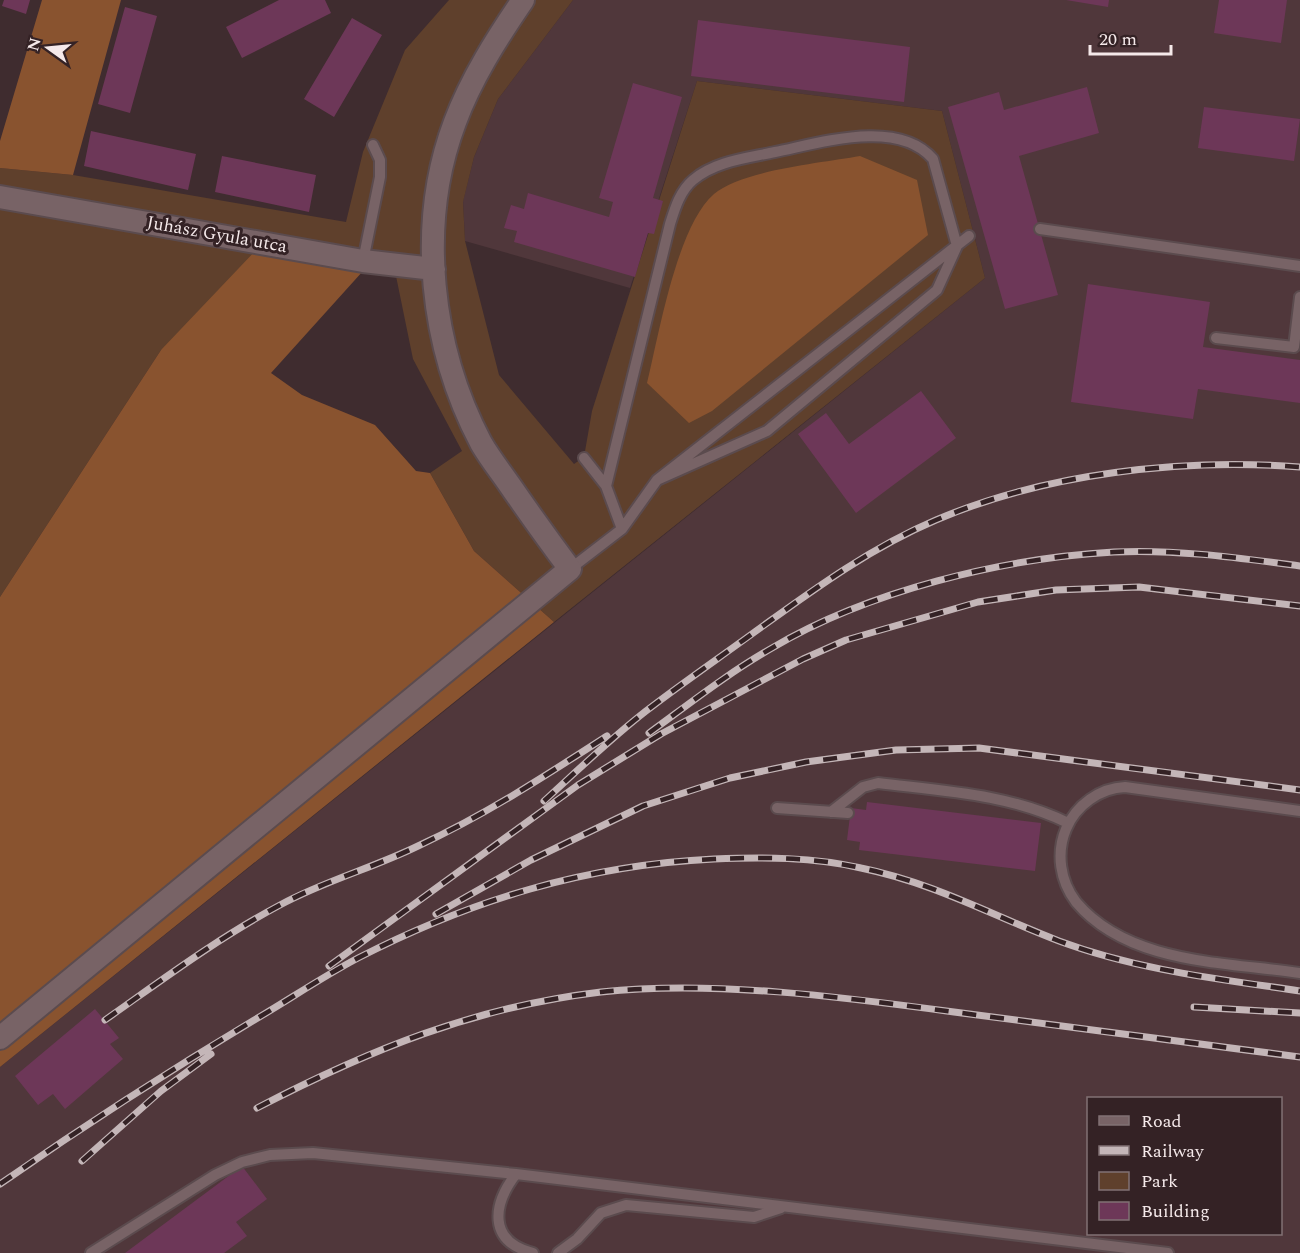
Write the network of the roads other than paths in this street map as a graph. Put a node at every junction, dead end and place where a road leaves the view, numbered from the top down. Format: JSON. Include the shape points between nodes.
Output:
{"nodes":[{"id":1,"x":523,"y":0,"type":"edge"},
{"id":2,"x":373,"y":145,"type":"dead end"},
{"id":3,"x":0,"y":197,"type":"edge"},
{"id":4,"x":1040,"y":229,"type":"dead end"},
{"id":5,"x":969,"y":236,"type":"dead end"},
{"id":6,"x":957,"y":246,"type":"junction"},
{"id":7,"x":363,"y":261,"type":"junction"},
{"id":8,"x":1300,"y":266,"type":"edge"},
{"id":9,"x":434,"y":269,"type":"junction"},
{"id":10,"x":1300,"y":297,"type":"edge"},
{"id":11,"x":1216,"y":338,"type":"dead end"},
{"id":12,"x":584,"y":458,"type":"dead end"},
{"id":13,"x":657,"y":480,"type":"junction"},
{"id":14,"x":606,"y":486,"type":"junction"},
{"id":15,"x":622,"y":529,"type":"junction"},
{"id":16,"x":570,"y":569,"type":"junction"},
{"id":17,"x":777,"y":808,"type":"dead end"},
{"id":18,"x":1300,"y":811,"type":"edge"},
{"id":19,"x":831,"y":812,"type":"junction"},
{"id":20,"x":848,"y":813,"type":"dead end"},
{"id":21,"x":1068,"y":823,"type":"junction"},
{"id":22,"x":1300,"y":973,"type":"edge"},
{"id":23,"x":0,"y":1038,"type":"edge"},
{"id":24,"x":516,"y":1174,"type":"junction"},
{"id":25,"x":784,"y":1208,"type":"junction"},
{"id":26,"x":91,"y":1253,"type":"edge"},
{"id":27,"x":533,"y":1253,"type":"edge"},
{"id":28,"x":558,"y":1253,"type":"edge"},
{"id":29,"x":1168,"y":1253,"type":"edge"}],
"edges":[{"from":1,"to":9,"type":"street","via":[[491,49],[455,123],[439,180]]},
{"from":2,"to":7,"type":"lane","via":[[380,160],[380,177]]},
{"from":3,"to":7,"type":"street","name":"Juhász Gyula utca"},
{"from":4,"to":8,"type":"lane"},
{"from":5,"to":6,"type":"lane"},
{"from":6,"to":13,"type":"lane"},
{"from":6,"to":13,"type":"lane","via":[[937,290],[767,431]]},
{"from":6,"to":14,"type":"lane","via":[[933,159],[925,150],[899,140],[873,136],[843,138],[724,163],[693,180],[683,191],[670,224]]},
{"from":7,"to":9,"type":"street","name":"Juhász Gyula utca"},
{"from":9,"to":16,"type":"street","via":[[441,334],[459,394],[482,444]]},
{"from":10,"to":11,"type":"lane","via":[[1294,347]]},
{"from":12,"to":14,"type":"lane"},
{"from":13,"to":15,"type":"lane"},
{"from":14,"to":15,"type":"lane"},
{"from":15,"to":16,"type":"lane"},
{"from":16,"to":23,"type":"street"},
{"from":17,"to":19,"type":"lane"},
{"from":18,"to":21,"type":"lane","via":[[1125,787],[1093,796]]},
{"from":19,"to":20,"type":"lane"},
{"from":19,"to":21,"type":"lane","via":[[863,787],[878,783],[1004,799]]},
{"from":21,"to":22,"type":"lane","via":[[1060,853],[1066,885],[1087,914],[1111,933],[1167,954]]},
{"from":24,"to":25,"type":"lane"},
{"from":24,"to":26,"type":"lane","via":[[313,1153],[270,1155],[215,1175]]},
{"from":24,"to":27,"type":"lane","via":[[498,1204],[499,1224],[509,1240]]},
{"from":25,"to":28,"type":"lane","via":[[754,1217],[626,1204],[601,1212]]},
{"from":25,"to":29,"type":"lane"}]}
